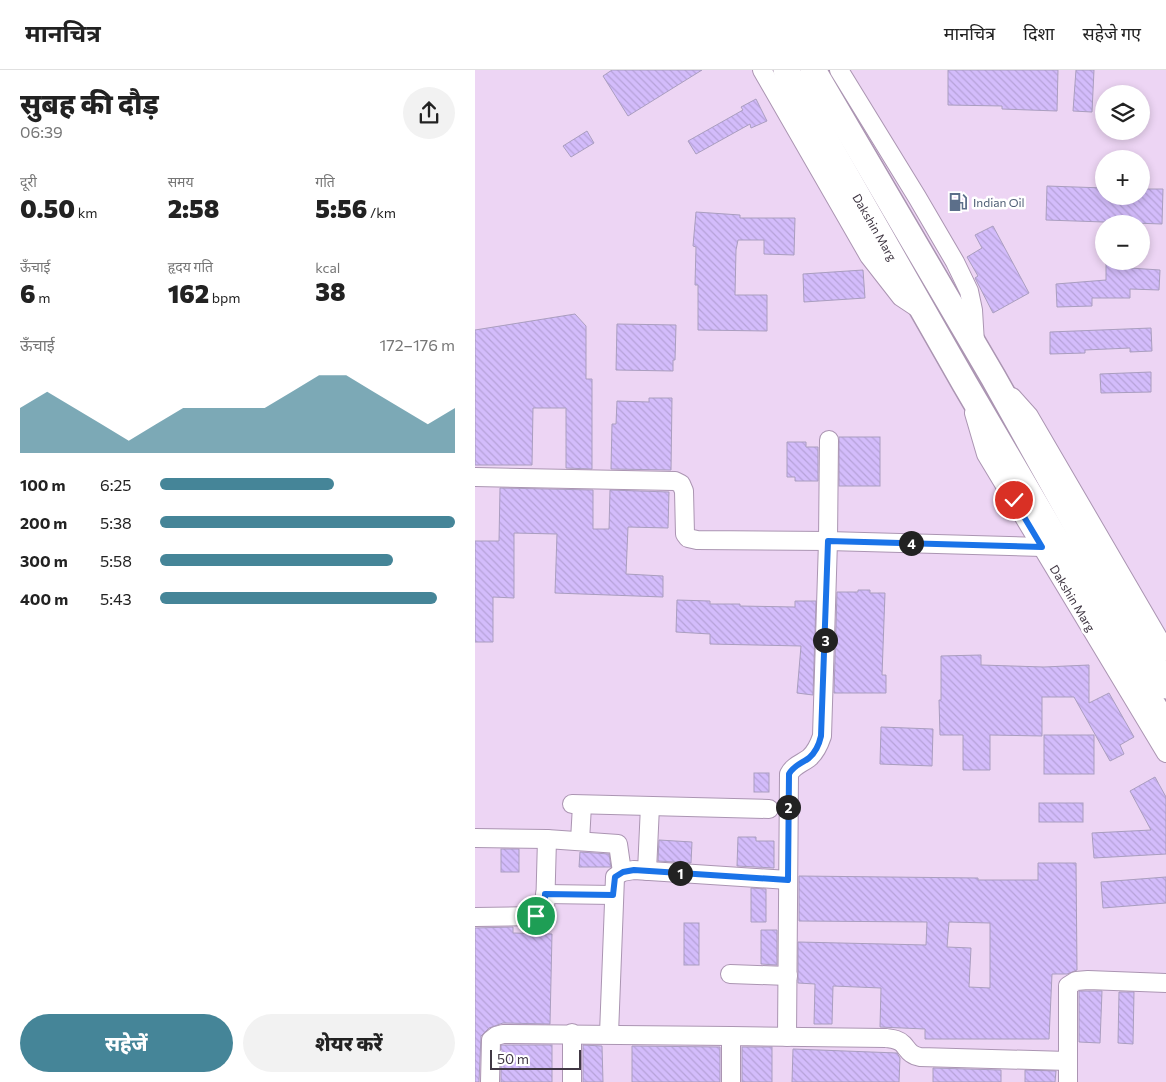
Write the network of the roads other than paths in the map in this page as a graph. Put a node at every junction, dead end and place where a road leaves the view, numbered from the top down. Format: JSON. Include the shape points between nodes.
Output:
{"nodes":[{"id":1,"x":762,"y":70,"type":"edge"},
{"id":2,"x":786,"y":70,"type":"edge"},
{"id":3,"x":813,"y":70,"type":"edge"},
{"id":4,"x":839,"y":70,"type":"edge"},
{"id":5,"x":925,"y":314,"type":"junction"},
{"id":6,"x":975,"y":348,"type":"junction"},
{"id":7,"x":993,"y":377,"type":"junction"},
{"id":8,"x":965,"y":384,"type":"junction"},
{"id":9,"x":829,"y":440,"type":"dead end"},
{"id":10,"x":475,"y":477,"type":"edge"},
{"id":11,"x":828,"y":541,"type":"junction"},
{"id":12,"x":1042,"y":547,"type":"junction"},
{"id":13,"x":1166,"y":651,"type":"edge"},
{"id":14,"x":1166,"y":686,"type":"edge"},
{"id":15,"x":1166,"y":727,"type":"edge"},
{"id":16,"x":1166,"y":753,"type":"edge"},
{"id":17,"x":651,"y":806,"type":"junction"},
{"id":18,"x":769,"y":809,"type":"dead end"},
{"id":19,"x":475,"y":838,"type":"edge"},
{"id":20,"x":547,"y":839,"type":"junction"},
{"id":21,"x":580,"y":841,"type":"junction"},
{"id":22,"x":647,"y":871,"type":"junction"},
{"id":23,"x":623,"y":872,"type":"junction"},
{"id":24,"x":788,"y":880,"type":"junction"},
{"id":25,"x":545,"y":894,"type":"junction"},
{"id":26,"x":613,"y":895,"type":"junction"},
{"id":27,"x":475,"y":917,"type":"edge"},
{"id":28,"x":729,"y":974,"type":"dead end"},
{"id":29,"x":787,"y":976,"type":"junction"},
{"id":30,"x":1166,"y":983,"type":"edge"},
{"id":31,"x":572,"y":1033,"type":"junction"},
{"id":32,"x":609,"y":1034,"type":"junction"},
{"id":33,"x":731,"y":1036,"type":"junction"},
{"id":34,"x":787,"y":1037,"type":"junction"},
{"id":35,"x":1068,"y":1061,"type":"junction"},
{"id":36,"x":490,"y":1082,"type":"edge"},
{"id":37,"x":572,"y":1082,"type":"edge"},
{"id":38,"x":731,"y":1082,"type":"edge"},
{"id":39,"x":1068,"y":1082,"type":"edge"}],
"edges":[{"from":1,"to":5,"type":"street","via":[[869,256],[901,297]]},
{"from":2,"to":5,"type":"highway","name":"Dakshin Marg"},
{"from":3,"to":6,"type":"highway","name":"Dakshin Marg"},
{"from":4,"to":6,"type":"street","via":[[955,262],[969,291]]},
{"from":5,"to":8,"type":"highway","name":"Dakshin Marg"},
{"from":6,"to":7,"type":"highway","name":"Dakshin Marg"},
{"from":7,"to":13,"type":"street","name":"Dakshin Marg","via":[[1029,416]]},
{"from":7,"to":14,"type":"highway","name":"Dakshin Marg"},
{"from":8,"to":12,"type":"street","name":"Dakshin Marg","via":[[986,454]]},
{"from":8,"to":15,"type":"highway","name":"Dakshin Marg"},
{"from":9,"to":11,"type":"street"},
{"from":10,"to":11,"type":"street","via":[[675,481],[685,491],[685,534],[689,538]]},
{"from":11,"to":12,"type":"street"},
{"from":11,"to":24,"type":"street","via":[[821,736],[817,749],[808,759],[793,767],[789,774]]},
{"from":12,"to":16,"type":"street","name":"Dakshin Marg"},
{"from":17,"to":18,"type":"street"},
{"from":17,"to":21,"type":"street","via":[[577,804]]},
{"from":17,"to":22,"type":"street"},
{"from":19,"to":20,"type":"street"},
{"from":20,"to":21,"type":"street"},
{"from":20,"to":25,"type":"street"},
{"from":21,"to":23,"type":"street","via":[[618,844]]},
{"from":22,"to":23,"type":"street"},
{"from":22,"to":24,"type":"street"},
{"from":23,"to":26,"type":"street","via":[[615,877]]},
{"from":24,"to":29,"type":"street"},
{"from":25,"to":26,"type":"street"},
{"from":25,"to":27,"type":"street","via":[[545,913],[536,916]]},
{"from":26,"to":32,"type":"street"},
{"from":28,"to":29,"type":"street"},
{"from":29,"to":34,"type":"street"},
{"from":30,"to":35,"type":"street","via":[[1088,980],[1068,986]]},
{"from":31,"to":32,"type":"street"},
{"from":31,"to":36,"type":"street","via":[[496,1036],[490,1044]]},
{"from":31,"to":37,"type":"street"},
{"from":32,"to":33,"type":"street"},
{"from":33,"to":34,"type":"street"},
{"from":33,"to":38,"type":"street"},
{"from":34,"to":35,"type":"street","via":[[886,1038],[902,1043],[913,1056],[920,1057]]},
{"from":35,"to":39,"type":"street"}]}
